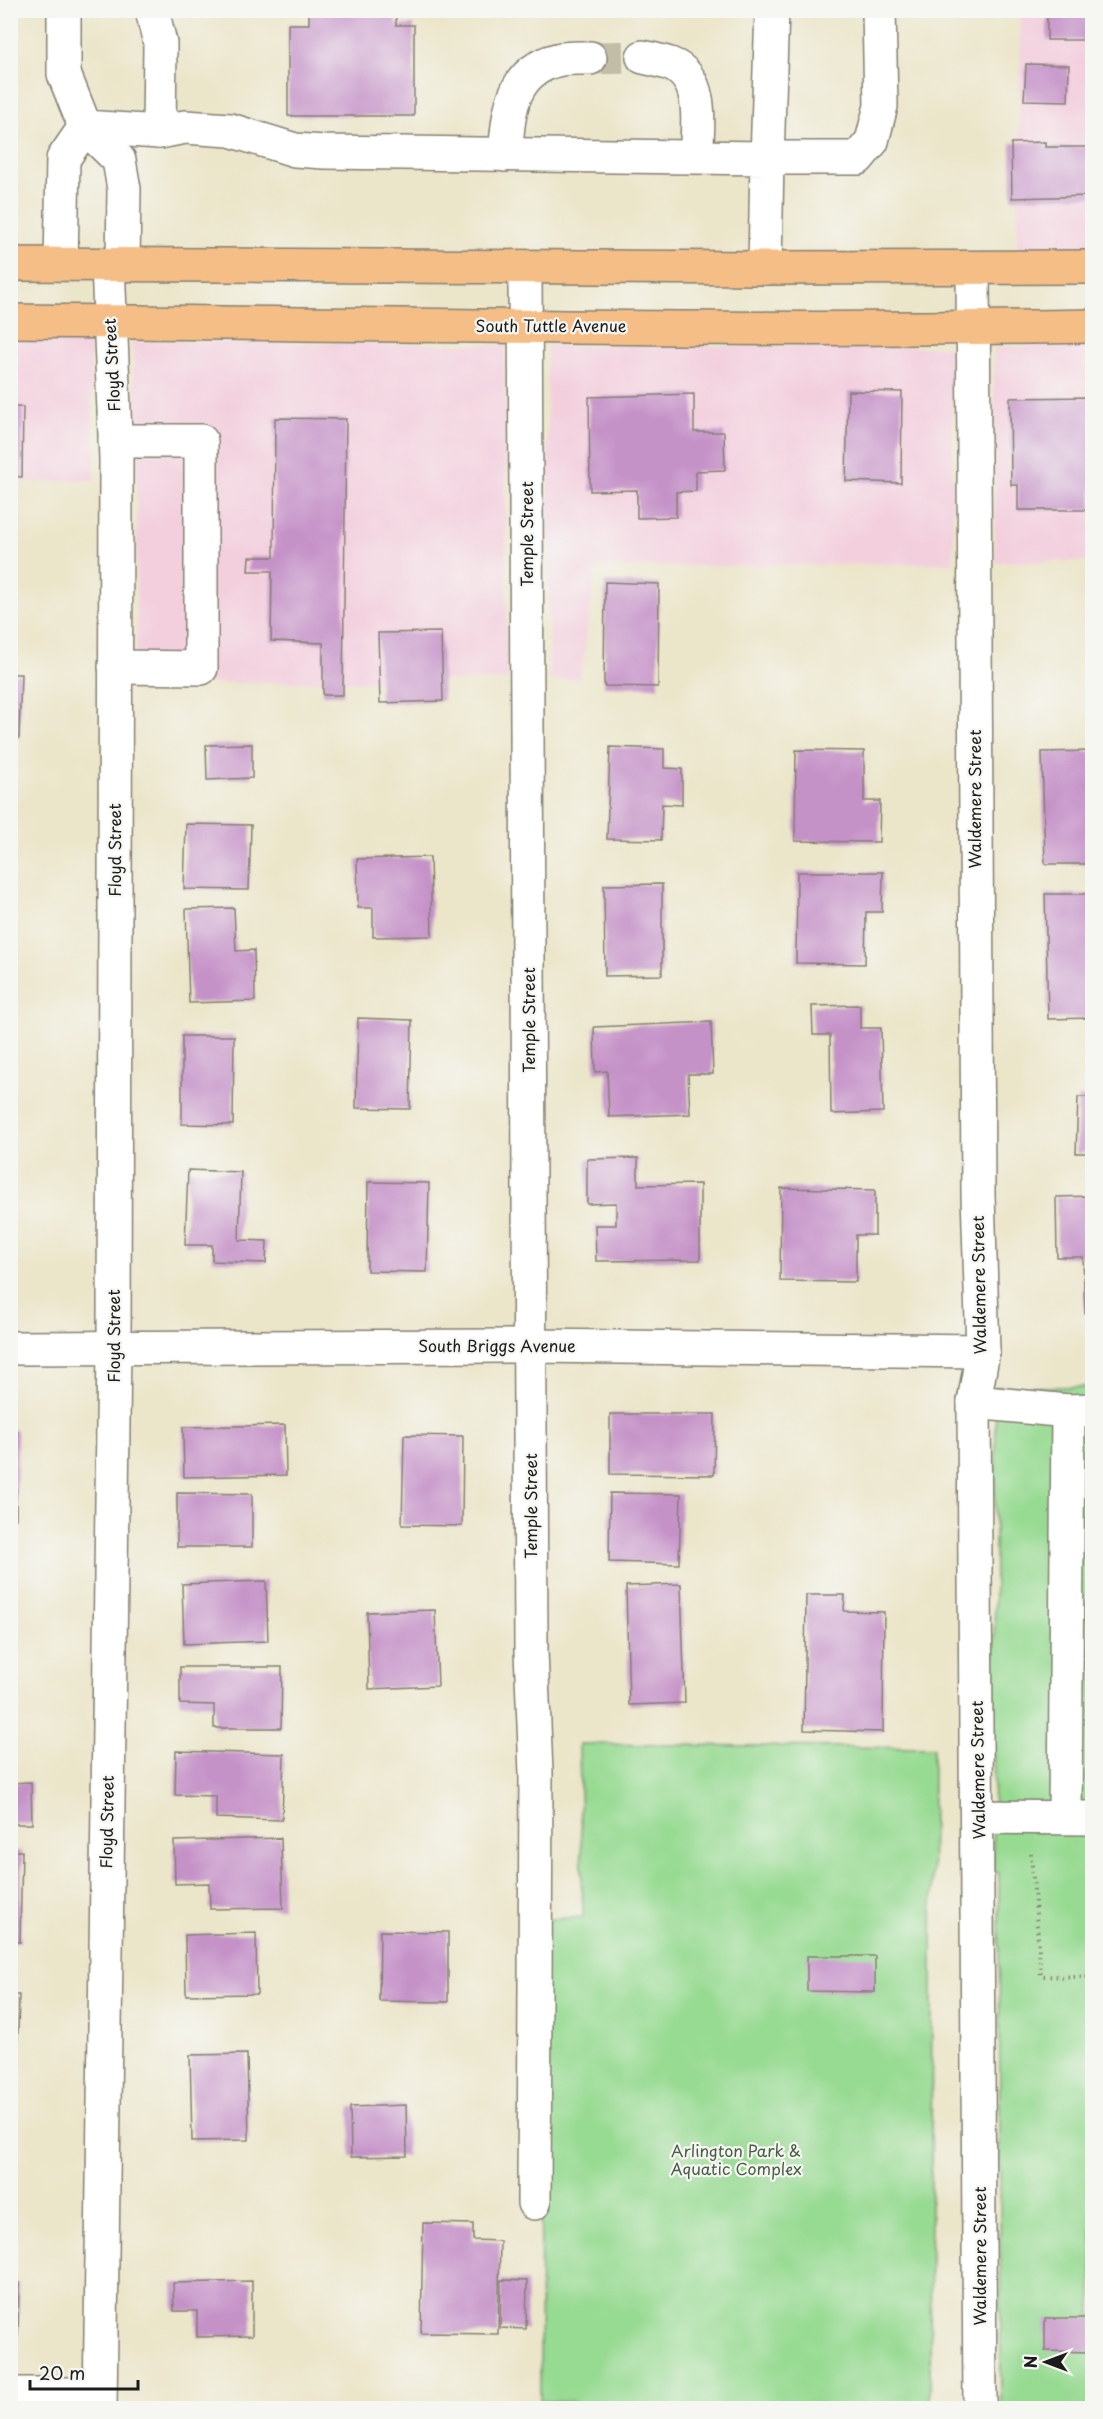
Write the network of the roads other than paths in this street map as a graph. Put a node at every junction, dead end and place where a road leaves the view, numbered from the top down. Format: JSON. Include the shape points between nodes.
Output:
{"nodes":[{"id":1,"x":152,"y":10,"type":"edge"},
{"id":2,"x":772,"y":10,"type":"edge"},
{"id":3,"x":879,"y":10,"type":"edge"},
{"id":4,"x":61,"y":12,"type":"edge"},
{"id":5,"x":643,"y":57,"type":"tunnel mouth"},
{"id":6,"x":590,"y":58,"type":"tunnel mouth"},
{"id":7,"x":85,"y":126,"type":"junction"},
{"id":8,"x":159,"y":132,"type":"junction"},
{"id":9,"x":505,"y":155,"type":"junction"},
{"id":10,"x":696,"y":156,"type":"junction"},
{"id":11,"x":766,"y":158,"type":"junction"},
{"id":12,"x":10,"y":264,"type":"edge"},
{"id":13,"x":61,"y":264,"type":"junction"},
{"id":14,"x":115,"y":265,"type":"junction"},
{"id":15,"x":525,"y":267,"type":"junction"},
{"id":16,"x":1092,"y":267,"type":"edge"},
{"id":17,"x":765,"y":268,"type":"junction"},
{"id":18,"x":973,"y":269,"type":"junction"},
{"id":19,"x":10,"y":321,"type":"edge"},
{"id":20,"x":110,"y":321,"type":"junction"},
{"id":21,"x":526,"y":326,"type":"junction"},
{"id":22,"x":1092,"y":326,"type":"edge"},
{"id":23,"x":973,"y":328,"type":"junction"},
{"id":24,"x":115,"y":441,"type":"junction"},
{"id":25,"x":115,"y":667,"type":"junction"},
{"id":26,"x":531,"y":1346,"type":"junction"},
{"id":27,"x":10,"y":1348,"type":"edge"},
{"id":28,"x":114,"y":1348,"type":"junction"},
{"id":29,"x":983,"y":1351,"type":"junction"},
{"id":30,"x":974,"y":1402,"type":"junction"},
{"id":31,"x":1080,"y":1410,"type":"edge"},
{"id":32,"x":978,"y":1817,"type":"junction"},
{"id":33,"x":1079,"y":1817,"type":"edge"},
{"id":34,"x":534,"y":2203,"type":"dead end"},
{"id":35,"x":10,"y":2394,"type":"edge"},
{"id":36,"x":99,"y":2401,"type":"edge"},
{"id":37,"x":980,"y":2409,"type":"edge"}],
"edges":[{"from":1,"to":8,"type":"street","via":[[160,43]]},
{"from":2,"to":11,"type":"street"},
{"from":3,"to":11,"type":"street","via":[[881,106],[872,141],[858,158]]},
{"from":4,"to":7,"type":"street","via":[[64,74]]},
{"from":5,"to":10,"type":"street","via":[[672,64],[691,79],[699,115]]},
{"from":6,"to":9,"type":"street","via":[[558,59],[536,68],[521,84],[509,108]]},
{"from":7,"to":8,"type":"street"},
{"from":7,"to":13,"type":"street","via":[[63,159]]},
{"from":7,"to":14,"type":"street","name":"Floyd Street","via":[[119,160],[124,189]]},
{"from":8,"to":9,"type":"street","via":[[185,127],[230,130],[295,150],[324,152]]},
{"from":9,"to":10,"type":"street"},
{"from":10,"to":11,"type":"street"},
{"from":11,"to":17,"type":"street"},
{"from":12,"to":13,"type":"main road"},
{"from":13,"to":14,"type":"main road"},
{"from":14,"to":15,"type":"main road"},
{"from":14,"to":20,"type":"street","name":"Floyd Street"},
{"from":15,"to":17,"type":"main road"},
{"from":15,"to":21,"type":"street","name":"Temple Street"},
{"from":16,"to":18,"type":"main road"},
{"from":17,"to":18,"type":"main road"},
{"from":18,"to":23,"type":"street","name":"Waldemere Street"},
{"from":19,"to":20,"type":"main road","name":"South Tuttle Avenue"},
{"from":20,"to":21,"type":"main road","name":"South Tuttle Avenue"},
{"from":20,"to":24,"type":"street","name":"Floyd Street"},
{"from":21,"to":23,"type":"main road","name":"South Tuttle Avenue"},
{"from":21,"to":26,"type":"street","name":"Temple Street"},
{"from":22,"to":23,"type":"main road","name":"South Tuttle Avenue"},
{"from":23,"to":29,"type":"street","name":"Waldemere Street","via":[[977,1183]]},
{"from":24,"to":25,"type":"street","name":"Floyd Street"},
{"from":24,"to":25,"type":"street","via":[[201,441],[201,668]]},
{"from":25,"to":28,"type":"street","name":"Floyd Street"},
{"from":26,"to":28,"type":"street","name":"South Briggs Avenue"},
{"from":26,"to":29,"type":"street","name":"South Briggs Avenue"},
{"from":26,"to":34,"type":"street","name":"Temple Street","via":[[531,1650],[536,1773]]},
{"from":27,"to":28,"type":"street","name":"South Briggs Avenue"},
{"from":28,"to":36,"type":"street","name":"Floyd Street"},
{"from":29,"to":30,"type":"street","name":"Waldemere Street"},
{"from":30,"to":31,"type":"street"},
{"from":30,"to":32,"type":"street","name":"Waldemere Street"},
{"from":31,"to":33,"type":"street"},
{"from":32,"to":33,"type":"street"},
{"from":32,"to":37,"type":"street","name":"Waldemere Street"},
{"from":35,"to":36,"type":"street"}]}
